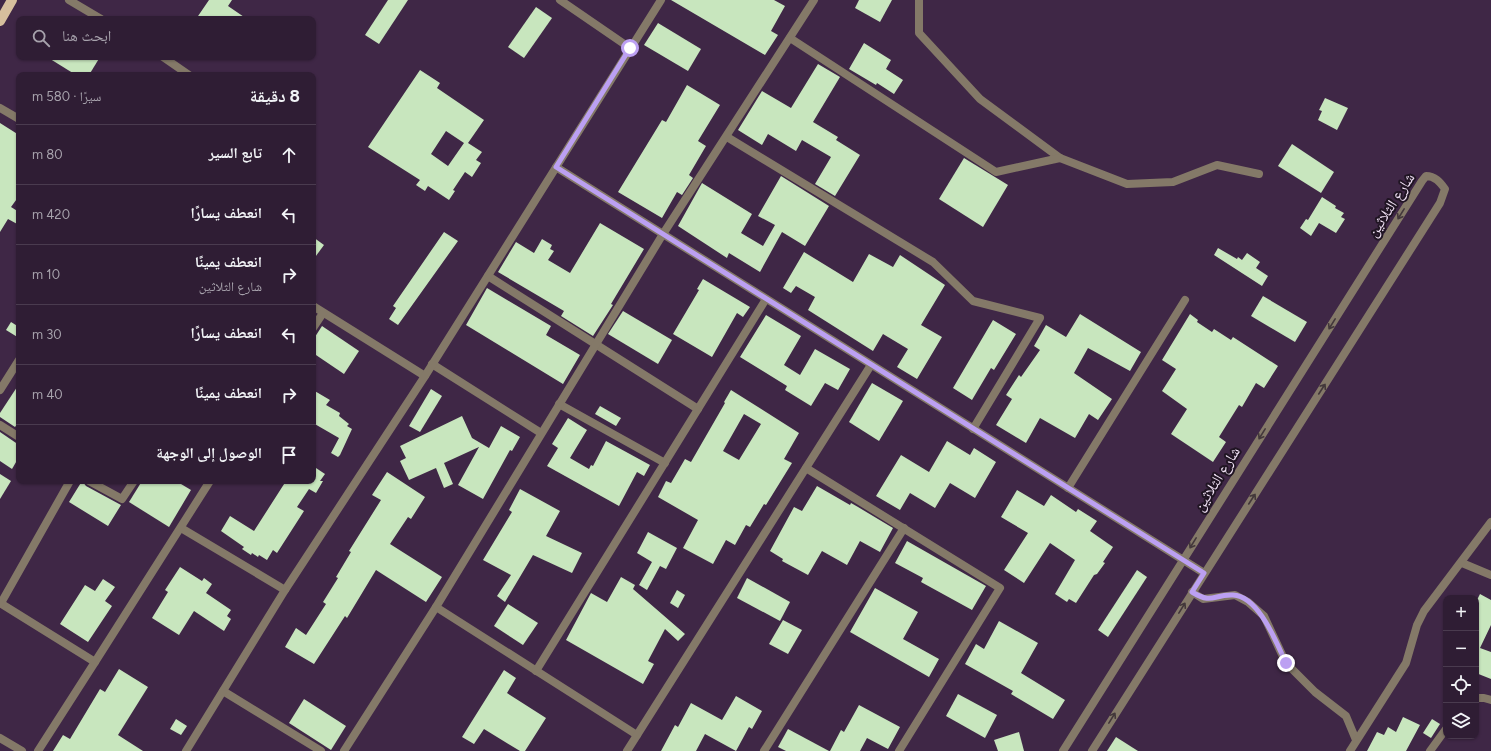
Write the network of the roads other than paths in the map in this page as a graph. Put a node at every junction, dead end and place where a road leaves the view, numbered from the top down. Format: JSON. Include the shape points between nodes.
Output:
{"nodes":[{"id":1,"x":12,"y":0,"type":"edge"},
{"id":2,"x":69,"y":0,"type":"edge"},
{"id":3,"x":560,"y":0,"type":"edge"},
{"id":4,"x":661,"y":0,"type":"edge"},
{"id":5,"x":814,"y":0,"type":"edge"},
{"id":6,"x":919,"y":0,"type":"edge"},
{"id":7,"x":96,"y":16,"type":"edge"},
{"id":8,"x":0,"y":21,"type":"edge"},
{"id":9,"x":790,"y":38,"type":"junction"},
{"id":10,"x":630,"y":48,"type":"junction"},
{"id":11,"x":167,"y":60,"type":"edge"},
{"id":12,"x":185,"y":72,"type":"edge"},
{"id":13,"x":1,"y":112,"type":"edge"},
{"id":14,"x":16,"y":118,"type":"edge"},
{"id":15,"x":727,"y":137,"type":"junction"},
{"id":16,"x":1060,"y":158,"type":"junction"},
{"id":17,"x":556,"y":167,"type":"junction"},
{"id":18,"x":1259,"y":174,"type":"dead end"},
{"id":19,"x":662,"y":234,"type":"junction"},
{"id":20,"x":488,"y":276,"type":"junction"},
{"id":21,"x":766,"y":299,"type":"junction"},
{"id":22,"x":1185,"y":300,"type":"dead end"},
{"id":23,"x":316,"y":308,"type":"edge"},
{"id":24,"x":323,"y":313,"type":"junction"},
{"id":25,"x":316,"y":324,"type":"edge"},
{"id":26,"x":595,"y":345,"type":"junction"},
{"id":27,"x":432,"y":364,"type":"junction"},
{"id":28,"x":16,"y":365,"type":"edge"},
{"id":29,"x":871,"y":365,"type":"junction"},
{"id":30,"x":425,"y":376,"type":"junction"},
{"id":31,"x":0,"y":390,"type":"edge"},
{"id":32,"x":559,"y":404,"type":"junction"},
{"id":33,"x":698,"y":409,"type":"junction"},
{"id":34,"x":0,"y":425,"type":"edge"},
{"id":35,"x":973,"y":429,"type":"junction"},
{"id":36,"x":542,"y":433,"type":"junction"},
{"id":37,"x":16,"y":435,"type":"edge"},
{"id":38,"x":665,"y":463,"type":"junction"},
{"id":39,"x":806,"y":468,"type":"junction"},
{"id":40,"x":68,"y":484,"type":"edge"},
{"id":41,"x":94,"y":484,"type":"edge"},
{"id":42,"x":132,"y":484,"type":"edge"},
{"id":43,"x":206,"y":484,"type":"edge"},
{"id":44,"x":1068,"y":488,"type":"junction"},
{"id":45,"x":1491,"y":522,"type":"edge"},
{"id":46,"x":181,"y":528,"type":"junction"},
{"id":47,"x":904,"y":528,"type":"junction"},
{"id":48,"x":1182,"y":560,"type":"junction"},
{"id":49,"x":1462,"y":563,"type":"junction"},
{"id":50,"x":1204,"y":573,"type":"junction"},
{"id":51,"x":1491,"y":575,"type":"edge"},
{"id":52,"x":285,"y":590,"type":"junction"},
{"id":53,"x":1192,"y":592,"type":"junction"},
{"id":54,"x":1,"y":603,"type":"edge"},
{"id":55,"x":436,"y":607,"type":"junction"},
{"id":56,"x":95,"y":662,"type":"junction"},
{"id":57,"x":536,"y":671,"type":"junction"},
{"id":58,"x":223,"y":691,"type":"junction"},
{"id":59,"x":1479,"y":698,"type":"edge"},
{"id":60,"x":1491,"y":700,"type":"edge"},
{"id":61,"x":1443,"y":733,"type":"edge"},
{"id":62,"x":637,"y":735,"type":"junction"},
{"id":63,"x":0,"y":738,"type":"edge"},
{"id":64,"x":1356,"y":740,"type":"junction"},
{"id":65,"x":22,"y":751,"type":"edge"},
{"id":66,"x":38,"y":751,"type":"edge"},
{"id":67,"x":186,"y":751,"type":"edge"},
{"id":68,"x":321,"y":751,"type":"edge"},
{"id":69,"x":344,"y":751,"type":"edge"},
{"id":70,"x":627,"y":751,"type":"edge"},
{"id":71,"x":764,"y":751,"type":"edge"},
{"id":72,"x":899,"y":751,"type":"edge"},
{"id":73,"x":1063,"y":751,"type":"edge"},
{"id":74,"x":1092,"y":751,"type":"edge"},
{"id":75,"x":1350,"y":751,"type":"edge"},
{"id":76,"x":1430,"y":751,"type":"edge"}],
"edges":[{"from":1,"to":8,"type":"main road"},
{"from":2,"to":7,"type":"street"},
{"from":3,"to":10,"type":"street"},
{"from":4,"to":10,"type":"street"},
{"from":5,"to":9,"type":"street"},
{"from":6,"to":16,"type":"street","via":[[919,33],[980,99]]},
{"from":9,"to":15,"type":"street"},
{"from":9,"to":16,"type":"street","via":[[996,172]]},
{"from":10,"to":17,"type":"street"},
{"from":11,"to":12,"type":"street"},
{"from":13,"to":14,"type":"street"},
{"from":15,"to":19,"type":"street"},
{"from":15,"to":35,"type":"street","via":[[933,262],[973,301],[1040,318]]},
{"from":16,"to":18,"type":"street","via":[[1127,184],[1173,182],[1217,165]]},
{"from":17,"to":19,"type":"street"},
{"from":17,"to":20,"type":"street"},
{"from":19,"to":21,"type":"street"},
{"from":19,"to":26,"type":"street"},
{"from":20,"to":26,"type":"street"},
{"from":20,"to":27,"type":"street"},
{"from":21,"to":29,"type":"street"},
{"from":21,"to":33,"type":"street"},
{"from":22,"to":44,"type":"street"},
{"from":23,"to":24,"type":"street"},
{"from":24,"to":25,"type":"street"},
{"from":24,"to":30,"type":"street"},
{"from":26,"to":32,"type":"street"},
{"from":26,"to":33,"type":"street"},
{"from":27,"to":30,"type":"street"},
{"from":27,"to":36,"type":"street"},
{"from":28,"to":31,"type":"street"},
{"from":29,"to":35,"type":"street"},
{"from":29,"to":39,"type":"street"},
{"from":30,"to":52,"type":"street"},
{"from":32,"to":36,"type":"street"},
{"from":32,"to":38,"type":"street"},
{"from":33,"to":38,"type":"street"},
{"from":34,"to":37,"type":"street"},
{"from":35,"to":44,"type":"street"},
{"from":36,"to":55,"type":"street"},
{"from":38,"to":57,"type":"street"},
{"from":39,"to":47,"type":"street"},
{"from":39,"to":62,"type":"street"},
{"from":40,"to":54,"type":"street"},
{"from":41,"to":42,"type":"street","via":[[122,499]]},
{"from":43,"to":46,"type":"street"},
{"from":44,"to":48,"type":"street"},
{"from":45,"to":49,"type":"street"},
{"from":46,"to":52,"type":"street"},
{"from":46,"to":56,"type":"street"},
{"from":47,"to":71,"type":"street"},
{"from":47,"to":72,"type":"street","via":[[1000,588]]},
{"from":48,"to":50,"type":"street"},
{"from":50,"to":48,"type":"street","name":"شارع الثلاثين","one_way":true,"via":[[1440,203],[1445,190],[1431,176],[1426,176],[1422,181]]},
{"from":48,"to":73,"type":"street","name":"شارع الثلاثين"},
{"from":49,"to":51,"type":"street"},
{"from":49,"to":64,"type":"street","via":[[1424,611],[1417,625],[1406,663]]},
{"from":50,"to":53,"type":"street","name":"شارع الثلاثين"},
{"from":52,"to":58,"type":"street"},
{"from":53,"to":64,"type":"street","via":[[1203,599],[1235,595],[1264,616],[1286,663],[1315,692],[1346,716]]},
{"from":74,"to":53,"type":"street","name":"شارع الثلاثين","one_way":true},
{"from":54,"to":56,"type":"street"},
{"from":55,"to":57,"type":"street"},
{"from":55,"to":69,"type":"street"},
{"from":56,"to":66,"type":"street"},
{"from":57,"to":62,"type":"street"},
{"from":58,"to":67,"type":"street"},
{"from":58,"to":68,"type":"street"},
{"from":59,"to":60,"type":"street"},
{"from":61,"to":76,"type":"street"},
{"from":62,"to":70,"type":"street"},
{"from":63,"to":65,"type":"street"},
{"from":64,"to":75,"type":"street"}]}
